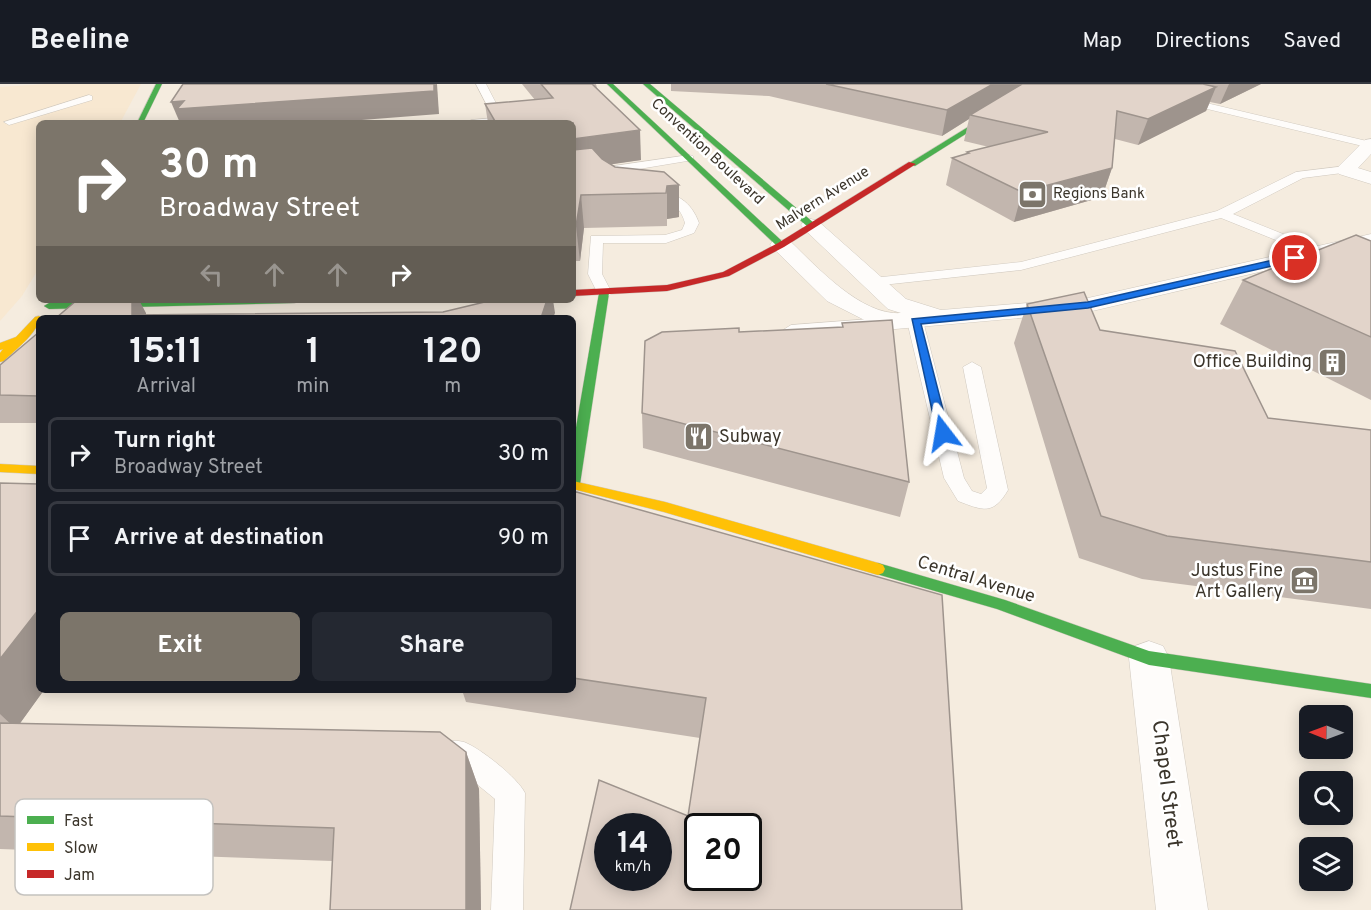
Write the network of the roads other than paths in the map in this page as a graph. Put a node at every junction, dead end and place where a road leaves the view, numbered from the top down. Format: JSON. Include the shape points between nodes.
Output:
{"nodes":[{"id":1,"x":159,"y":84,"type":"edge"},
{"id":2,"x":481,"y":84,"type":"edge"},
{"id":3,"x":610,"y":84,"type":"edge"},
{"id":4,"x":646,"y":84,"type":"edge"},
{"id":5,"x":1042,"y":84,"type":"edge"},
{"id":6,"x":89,"y":98,"type":"dead end"},
{"id":7,"x":1171,"y":98,"type":"edge"},
{"id":8,"x":493,"y":107,"type":"edge"},
{"id":9,"x":523,"y":118,"type":"edge"},
{"id":10,"x":141,"y":120,"type":"edge"},
{"id":11,"x":502,"y":120,"type":"edge"},
{"id":12,"x":9,"y":122,"type":"dead end"},
{"id":13,"x":1370,"y":145,"type":"edge"},
{"id":14,"x":689,"y":158,"type":"junction"},
{"id":15,"x":1346,"y":170,"type":"junction"},
{"id":16,"x":598,"y":172,"type":"junction"},
{"id":17,"x":576,"y":176,"type":"edge"},
{"id":18,"x":1371,"y":178,"type":"edge"},
{"id":19,"x":605,"y":186,"type":"edge"},
{"id":20,"x":642,"y":195,"type":"edge"},
{"id":21,"x":1222,"y":214,"type":"junction"},
{"id":22,"x":811,"y":225,"type":"junction"},
{"id":23,"x":1371,"y":240,"type":"edge"},
{"id":24,"x":781,"y":245,"type":"junction"},
{"id":25,"x":1318,"y":253,"type":"junction"},
{"id":26,"x":873,"y":282,"type":"junction"},
{"id":27,"x":576,"y":293,"type":"edge"},
{"id":28,"x":604,"y":293,"type":"junction"},
{"id":29,"x":51,"y":303,"type":"edge"},
{"id":30,"x":41,"y":315,"type":"edge"},
{"id":31,"x":943,"y":318,"type":"junction"},
{"id":32,"x":915,"y":321,"type":"junction"},
{"id":33,"x":36,"y":322,"type":"edge"},
{"id":34,"x":884,"y":322,"type":"junction"},
{"id":35,"x":779,"y":331,"type":"edge"},
{"id":36,"x":24,"y":337,"type":"junction"},
{"id":37,"x":0,"y":348,"type":"edge"},
{"id":38,"x":0,"y":359,"type":"edge"},
{"id":39,"x":972,"y":367,"type":"dead end"},
{"id":40,"x":576,"y":466,"type":"edge"},
{"id":41,"x":0,"y":468,"type":"edge"},
{"id":42,"x":36,"y":470,"type":"edge"},
{"id":43,"x":576,"y":485,"type":"edge"},
{"id":44,"x":1149,"y":658,"type":"junction"},
{"id":45,"x":1371,"y":691,"type":"edge"},
{"id":46,"x":414,"y":753,"type":"edge"},
{"id":47,"x":507,"y":910,"type":"edge"},
{"id":48,"x":1182,"y":910,"type":"edge"}],
"edges":[{"from":1,"to":10,"type":"main road"},
{"from":2,"to":8,"type":"lane"},
{"from":3,"to":14,"type":"main road","name":"Convention Boulevard"},
{"from":4,"to":22,"type":"main road","name":"Convention Boulevard"},
{"from":5,"to":22,"type":"main road","name":"Malvern Avenue"},
{"from":6,"to":12,"type":"lane"},
{"from":7,"to":13,"type":"lane"},
{"from":9,"to":11,"type":"lane"},
{"from":13,"to":15,"type":"street"},
{"from":14,"to":16,"type":"lane"},
{"from":14,"to":24,"type":"main road","name":"Convention Boulevard"},
{"from":15,"to":18,"type":"street"},
{"from":15,"to":21,"type":"lane","via":[[1300,175]]},
{"from":16,"to":17,"type":"lane"},
{"from":16,"to":19,"type":"lane"},
{"from":20,"to":28,"type":"lane","via":[[666,195],[678,201],[688,210],[692,223],[687,233],[666,239],[596,239],[595,274]]},
{"from":21,"to":25,"type":"lane"},
{"from":21,"to":26,"type":"lane","via":[[1021,266]]},
{"from":22,"to":24,"type":"main road","name":"Malvern Avenue"},
{"from":22,"to":26,"type":"street"},
{"from":23,"to":25,"type":"street"},
{"from":24,"to":28,"type":"main road","name":"Malvern Avenue","via":[[726,274],[667,288]]},
{"from":24,"to":34,"type":"street","via":[[835,296]]},
{"from":25,"to":31,"type":"street","via":[[1088,305]]},
{"from":26,"to":31,"type":"street","via":[[897,304]]},
{"from":27,"to":28,"type":"main road","name":"Malvern Avenue"},
{"from":28,"to":40,"type":"main road"},
{"from":29,"to":30,"type":"main road"},
{"from":31,"to":32,"type":"street"},
{"from":32,"to":34,"type":"street"},
{"from":32,"to":39,"type":"lane","via":[[954,478],[965,496],[985,503],[998,490]]},
{"from":33,"to":36,"type":"main road"},
{"from":34,"to":35,"type":"lane"},
{"from":36,"to":37,"type":"main road"},
{"from":36,"to":38,"type":"main road"},
{"from":41,"to":42,"type":"main road"},
{"from":43,"to":44,"type":"main road","name":"Central Avenue","via":[[1000,604]]},
{"from":44,"to":45,"type":"main road","name":"Central Avenue"},
{"from":44,"to":48,"type":"street","name":"Chapel Street"},
{"from":46,"to":47,"type":"lane","via":[[461,754],[510,793]]}]}
